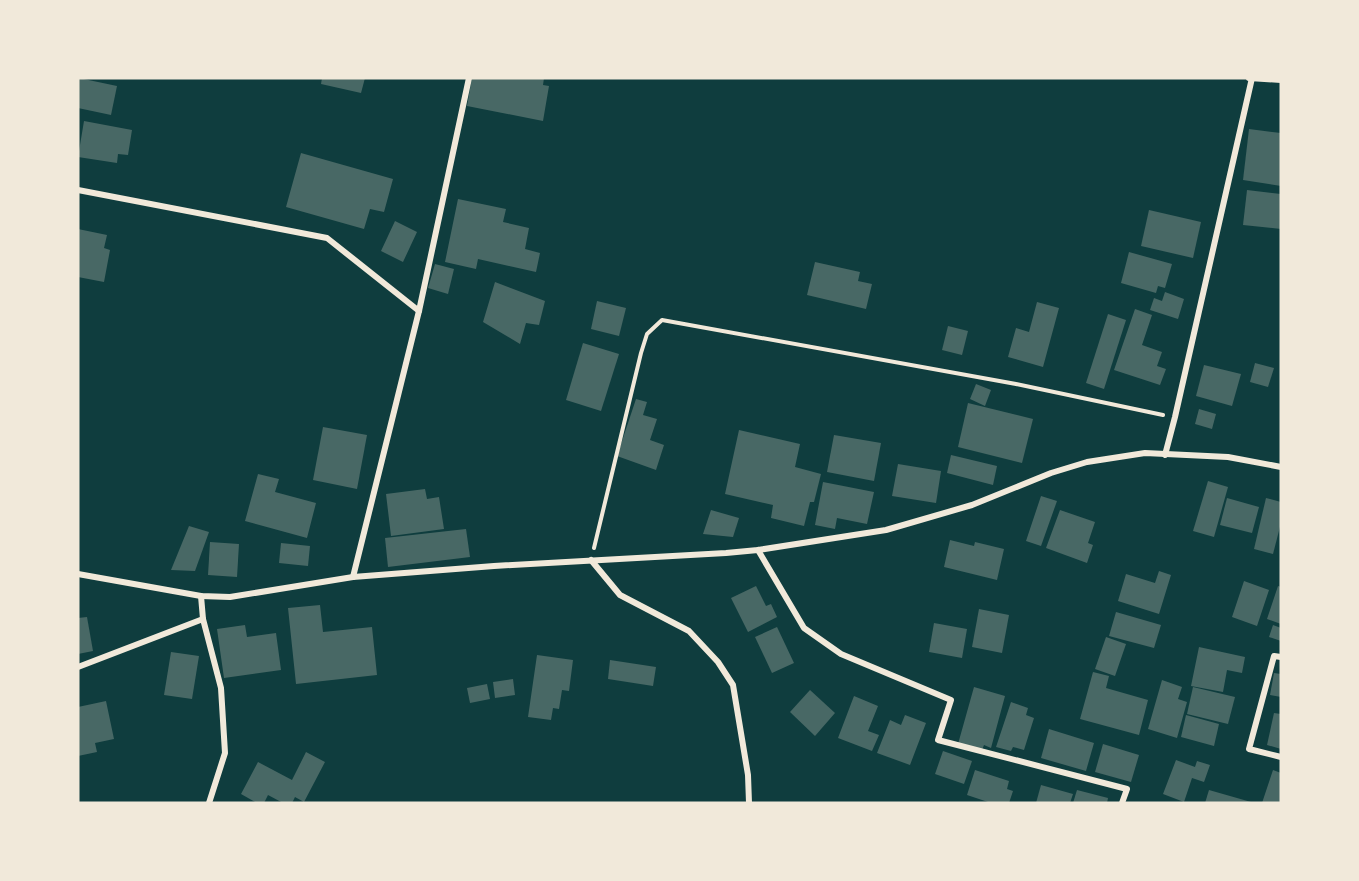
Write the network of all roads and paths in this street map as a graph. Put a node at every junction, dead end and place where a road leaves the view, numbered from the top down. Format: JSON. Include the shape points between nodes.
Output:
{"nodes":[{"id":1,"x":469,"y":78,"type":"edge"},
{"id":2,"x":1251,"y":78,"type":"edge"},
{"id":3,"x":1281,"y":80,"type":"edge"},
{"id":4,"x":78,"y":190,"type":"edge"},
{"id":5,"x":419,"y":311,"type":"junction"},
{"id":6,"x":1175,"y":417,"type":"junction"},
{"id":7,"x":1165,"y":454,"type":"junction"},
{"id":8,"x":1281,"y":467,"type":"edge"},
{"id":9,"x":758,"y":550,"type":"junction"},
{"id":10,"x":591,"y":560,"type":"junction"},
{"id":11,"x":78,"y":574,"type":"edge"},
{"id":12,"x":353,"y":577,"type":"junction"},
{"id":13,"x":201,"y":596,"type":"junction"},
{"id":14,"x":203,"y":619,"type":"junction"},
{"id":15,"x":1281,"y":657,"type":"edge"},
{"id":16,"x":78,"y":667,"type":"edge"},
{"id":17,"x":1281,"y":758,"type":"edge"},
{"id":18,"x":209,"y":803,"type":"edge"},
{"id":19,"x":749,"y":803,"type":"edge"},
{"id":20,"x":1122,"y":803,"type":"edge"}],
"edges":[{"from":1,"to":5,"type":"street"},
{"from":2,"to":3,"type":"street"},
{"from":2,"to":6,"type":"street"},
{"from":4,"to":5,"type":"street","via":[[327,238]]},
{"from":5,"to":12,"type":"street"},
{"from":6,"to":7,"type":"street"},
{"from":6,"to":10,"type":"path","via":[[662,320],[647,334],[641,353]]},
{"from":7,"to":8,"type":"street","via":[[1228,457]]},
{"from":7,"to":9,"type":"street","via":[[1145,453],[1087,462],[972,505],[886,530]]},
{"from":9,"to":10,"type":"street"},
{"from":9,"to":20,"type":"street","via":[[804,628],[841,654],[951,700],[938,740],[1127,789]]},
{"from":10,"to":12,"type":"street"},
{"from":10,"to":19,"type":"street","via":[[620,595],[689,631],[733,685]]},
{"from":11,"to":13,"type":"street"},
{"from":12,"to":13,"type":"street","via":[[230,597]]},
{"from":13,"to":14,"type":"street"},
{"from":14,"to":16,"type":"street"},
{"from":14,"to":18,"type":"street","via":[[221,688],[225,753]]},
{"from":15,"to":17,"type":"street","via":[[1274,656],[1249,748]]}]}
